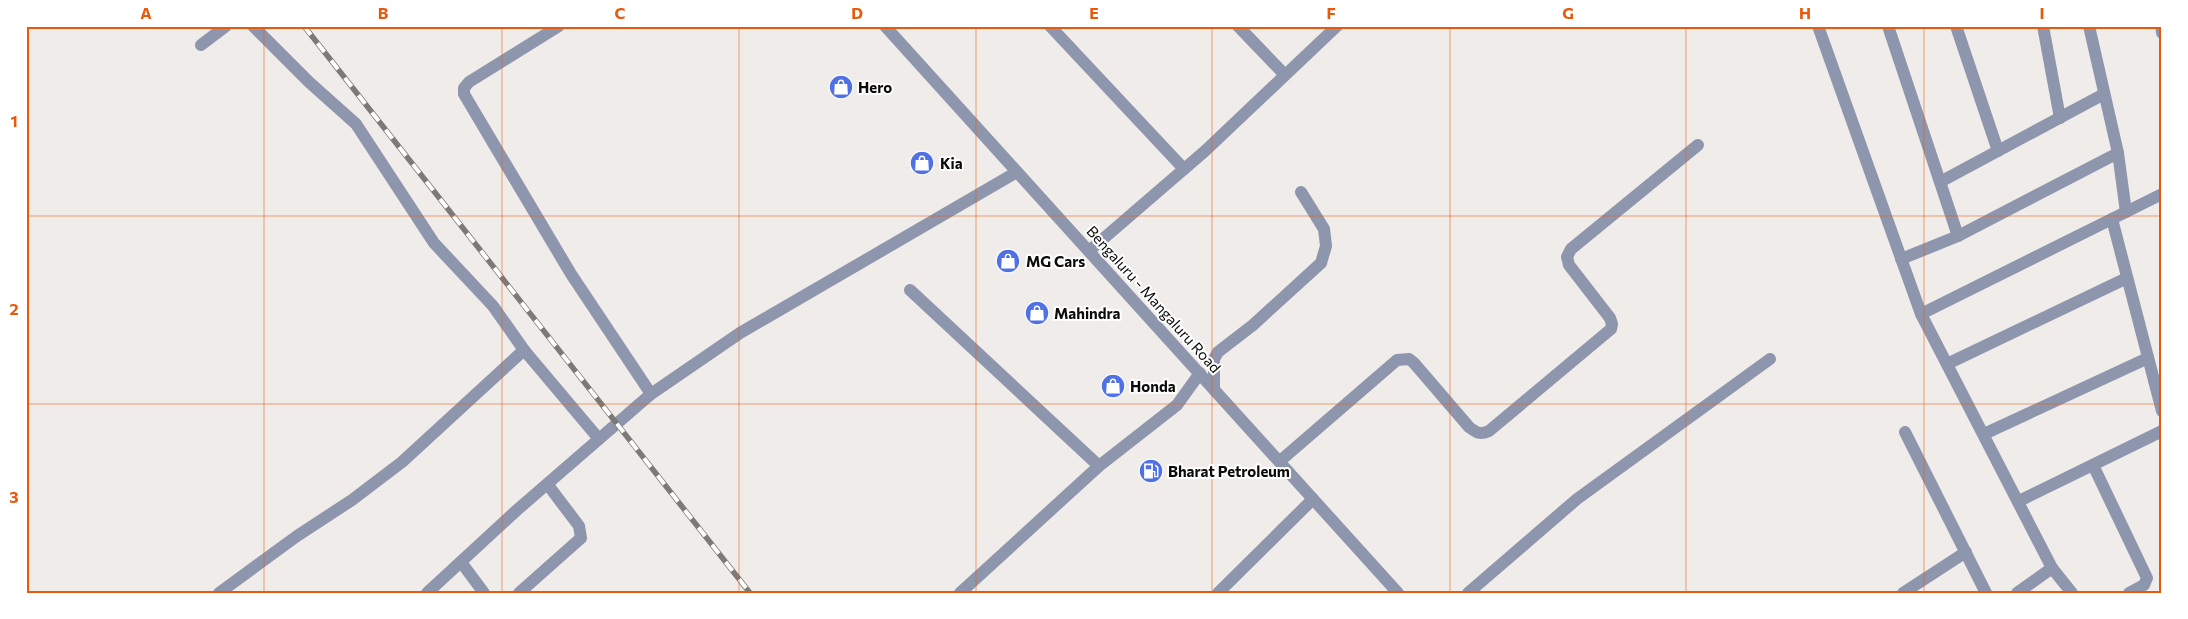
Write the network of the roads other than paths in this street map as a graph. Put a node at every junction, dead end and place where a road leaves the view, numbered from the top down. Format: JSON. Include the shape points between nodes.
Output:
{"nodes":[{"id":1,"x":226,"y":26,"type":"edge"},
{"id":2,"x":253,"y":26,"type":"edge"},
{"id":3,"x":559,"y":26,"type":"edge"},
{"id":4,"x":885,"y":26,"type":"edge"},
{"id":5,"x":1050,"y":26,"type":"edge"},
{"id":6,"x":1238,"y":26,"type":"edge"},
{"id":7,"x":1337,"y":26,"type":"edge"},
{"id":8,"x":1818,"y":26,"type":"edge"},
{"id":9,"x":1888,"y":26,"type":"edge"},
{"id":10,"x":1956,"y":26,"type":"edge"},
{"id":11,"x":2043,"y":26,"type":"edge"},
{"id":12,"x":2089,"y":26,"type":"edge"},
{"id":13,"x":2160,"y":26,"type":"edge"},
{"id":14,"x":2162,"y":33,"type":"edge"},
{"id":15,"x":201,"y":45,"type":"dead end"},
{"id":16,"x":1284,"y":74,"type":"junction"},
{"id":17,"x":2104,"y":94,"type":"junction"},
{"id":18,"x":2060,"y":118,"type":"junction"},
{"id":19,"x":1698,"y":145,"type":"dead end"},
{"id":20,"x":1998,"y":151,"type":"junction"},
{"id":21,"x":2118,"y":153,"type":"junction"},
{"id":22,"x":1184,"y":169,"type":"junction"},
{"id":23,"x":1017,"y":172,"type":"junction"},
{"id":24,"x":1940,"y":182,"type":"junction"},
{"id":25,"x":1301,"y":192,"type":"dead end"},
{"id":26,"x":2162,"y":194,"type":"edge"},
{"id":27,"x":2126,"y":212,"type":"junction"},
{"id":28,"x":2112,"y":219,"type":"junction"},
{"id":29,"x":1958,"y":236,"type":"junction"},
{"id":30,"x":1089,"y":251,"type":"junction"},
{"id":31,"x":1901,"y":259,"type":"junction"},
{"id":32,"x":2127,"y":278,"type":"junction"},
{"id":33,"x":910,"y":290,"type":"dead end"},
{"id":34,"x":1921,"y":314,"type":"junction"},
{"id":35,"x":524,"y":350,"type":"junction"},
{"id":36,"x":2148,"y":358,"type":"junction"},
{"id":37,"x":1770,"y":359,"type":"dead end"},
{"id":38,"x":1948,"y":364,"type":"junction"},
{"id":39,"x":1200,"y":373,"type":"junction"},
{"id":40,"x":1214,"y":389,"type":"junction"},
{"id":41,"x":652,"y":394,"type":"junction"},
{"id":42,"x":2162,"y":410,"type":"edge"},
{"id":43,"x":2162,"y":431,"type":"edge"},
{"id":44,"x":1905,"y":432,"type":"dead end"},
{"id":45,"x":1984,"y":434,"type":"junction"},
{"id":46,"x":599,"y":439,"type":"junction"},
{"id":47,"x":1280,"y":462,"type":"junction"},
{"id":48,"x":2092,"y":465,"type":"junction"},
{"id":49,"x":1099,"y":466,"type":"junction"},
{"id":50,"x":548,"y":485,"type":"junction"},
{"id":51,"x":1313,"y":499,"type":"junction"},
{"id":52,"x":2019,"y":501,"type":"junction"},
{"id":53,"x":1966,"y":552,"type":"junction"},
{"id":54,"x":461,"y":562,"type":"junction"},
{"id":55,"x":2052,"y":568,"type":"junction"},
{"id":56,"x":219,"y":593,"type":"edge"},
{"id":57,"x":427,"y":593,"type":"edge"},
{"id":58,"x":484,"y":593,"type":"edge"},
{"id":59,"x":519,"y":593,"type":"edge"},
{"id":60,"x":960,"y":593,"type":"edge"},
{"id":61,"x":1218,"y":593,"type":"edge"},
{"id":62,"x":1398,"y":593,"type":"edge"},
{"id":63,"x":1468,"y":593,"type":"edge"},
{"id":64,"x":1903,"y":593,"type":"edge"},
{"id":65,"x":1986,"y":593,"type":"edge"},
{"id":66,"x":2017,"y":593,"type":"edge"},
{"id":67,"x":2072,"y":593,"type":"edge"},
{"id":68,"x":2129,"y":593,"type":"edge"}],
"edges":[{"from":1,"to":15,"type":"street"},
{"from":2,"to":35,"type":"street","via":[[356,124],[434,244],[493,306]]},
{"from":3,"to":41,"type":"street","via":[[469,82],[464,94],[571,274]]},
{"from":4,"to":23,"type":"street","name":"Bengaluru - Mangaluru Road"},
{"from":5,"to":22,"type":"street"},
{"from":6,"to":16,"type":"street"},
{"from":7,"to":16,"type":"street"},
{"from":8,"to":31,"type":"street"},
{"from":9,"to":24,"type":"street"},
{"from":10,"to":20,"type":"street"},
{"from":11,"to":18,"type":"street"},
{"from":12,"to":17,"type":"street"},
{"from":13,"to":14,"type":"street"},
{"from":16,"to":22,"type":"street","via":[[1206,152]]},
{"from":17,"to":18,"type":"street"},
{"from":17,"to":21,"type":"street"},
{"from":18,"to":20,"type":"street"},
{"from":19,"to":47,"type":"street","via":[[1570,250],[1567,257],[1569,265],[1610,318],[1611,329],[1489,430],[1483,434],[1469,427],[1414,363],[1397,360]]},
{"from":20,"to":24,"type":"street"},
{"from":21,"to":27,"type":"street"},
{"from":21,"to":29,"type":"street"},
{"from":22,"to":30,"type":"street"},
{"from":23,"to":30,"type":"street","name":"Bengaluru - Mangaluru Road"},
{"from":23,"to":41,"type":"street","via":[[740,333]]},
{"from":24,"to":29,"type":"street"},
{"from":25,"to":40,"type":"street","via":[[1324,229],[1326,246],[1321,263],[1218,352],[1214,359]]},
{"from":26,"to":27,"type":"street"},
{"from":27,"to":28,"type":"street"},
{"from":28,"to":32,"type":"street"},
{"from":28,"to":34,"type":"street"},
{"from":29,"to":31,"type":"street"},
{"from":30,"to":39,"type":"street","name":"Bengaluru - Mangaluru Road"},
{"from":31,"to":34,"type":"street"},
{"from":32,"to":36,"type":"street"},
{"from":32,"to":38,"type":"street"},
{"from":33,"to":49,"type":"street"},
{"from":34,"to":38,"type":"street"},
{"from":35,"to":46,"type":"street"},
{"from":35,"to":56,"type":"street","via":[[402,462]]},
{"from":36,"to":42,"type":"street"},
{"from":36,"to":45,"type":"street"},
{"from":37,"to":63,"type":"street","via":[[1601,481]]},
{"from":38,"to":45,"type":"street"},
{"from":39,"to":40,"type":"street","name":"Bengaluru - Mangaluru Road"},
{"from":39,"to":49,"type":"street","via":[[1177,405]]},
{"from":40,"to":47,"type":"street","name":"Bengaluru - Mangaluru Road"},
{"from":41,"to":46,"type":"street"},
{"from":43,"to":48,"type":"street"},
{"from":44,"to":53,"type":"street"},
{"from":45,"to":52,"type":"street"},
{"from":46,"to":50,"type":"street"},
{"from":47,"to":51,"type":"street","name":"Bengaluru - Mangaluru Road"},
{"from":48,"to":52,"type":"street"},
{"from":48,"to":68,"type":"street","via":[[2147,578],[2144,585]]},
{"from":49,"to":60,"type":"street"},
{"from":50,"to":54,"type":"street"},
{"from":50,"to":59,"type":"street","via":[[578,526],[581,538]]},
{"from":51,"to":61,"type":"street"},
{"from":51,"to":62,"type":"street","name":"Bengaluru - Mangaluru Road"},
{"from":52,"to":55,"type":"street"},
{"from":53,"to":64,"type":"street"},
{"from":53,"to":65,"type":"street"},
{"from":54,"to":57,"type":"street"},
{"from":54,"to":58,"type":"street"},
{"from":55,"to":66,"type":"street"},
{"from":55,"to":67,"type":"street"}]}
